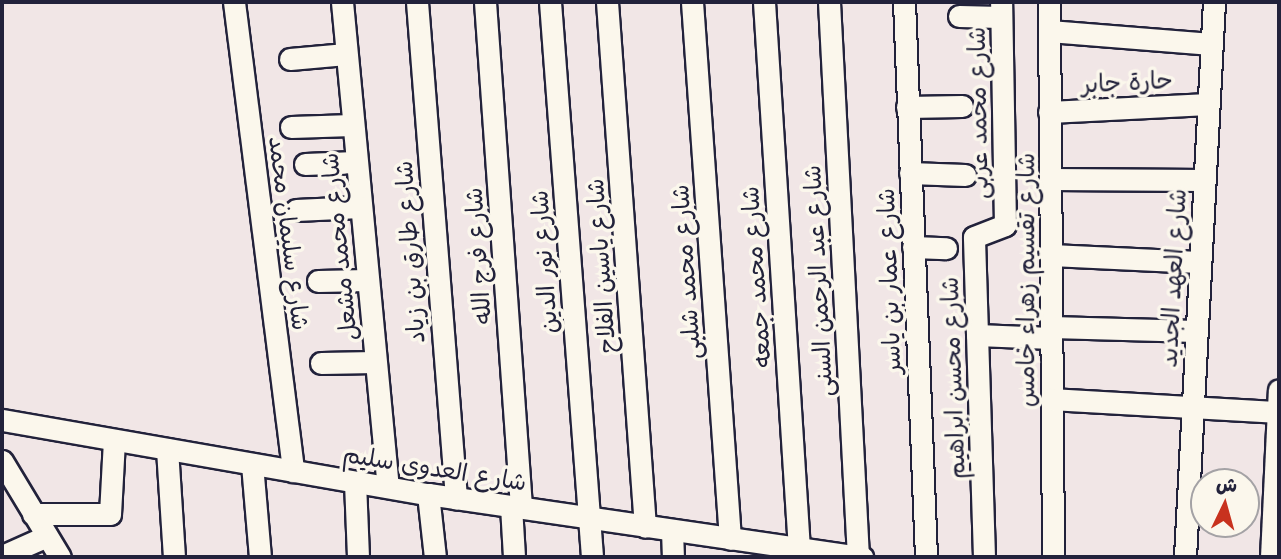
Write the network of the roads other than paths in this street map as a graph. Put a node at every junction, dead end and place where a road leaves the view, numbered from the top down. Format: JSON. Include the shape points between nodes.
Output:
{"nodes":[{"id":1,"x":234,"y":2,"type":"edge"},
{"id":2,"x":342,"y":2,"type":"edge"},
{"id":3,"x":417,"y":2,"type":"edge"},
{"id":4,"x":485,"y":2,"type":"edge"},
{"id":5,"x":550,"y":2,"type":"edge"},
{"id":6,"x":607,"y":2,"type":"edge"},
{"id":7,"x":692,"y":2,"type":"edge"},
{"id":8,"x":764,"y":2,"type":"edge"},
{"id":9,"x":829,"y":2,"type":"edge"},
{"id":10,"x":904,"y":2,"type":"edge"},
{"id":11,"x":1049,"y":2,"type":"edge"},
{"id":12,"x":1214,"y":2,"type":"edge"},
{"id":13,"x":1001,"y":9,"type":"edge"},
{"id":14,"x":959,"y":16,"type":"dead end"},
{"id":15,"x":1049,"y":31,"type":"junction"},
{"id":16,"x":1211,"y":44,"type":"junction"},
{"id":17,"x":346,"y":54,"type":"junction"},
{"id":18,"x":290,"y":59,"type":"dead end"},
{"id":19,"x":1208,"y":104,"type":"junction"},
{"id":20,"x":962,"y":106,"type":"dead end"},
{"id":21,"x":907,"y":107,"type":"junction"},
{"id":22,"x":1049,"y":112,"type":"junction"},
{"id":23,"x":352,"y":125,"type":"junction"},
{"id":24,"x":291,"y":127,"type":"dead end"},
{"id":25,"x":355,"y":162,"type":"junction"},
{"id":26,"x":305,"y":164,"type":"dead end"},
{"id":27,"x":910,"y":173,"type":"junction"},
{"id":28,"x":965,"y":175,"type":"dead end"},
{"id":29,"x":1050,"y":179,"type":"junction"},
{"id":30,"x":1203,"y":180,"type":"junction"},
{"id":31,"x":360,"y":207,"type":"junction"},
{"id":32,"x":296,"y":210,"type":"dead end"},
{"id":33,"x":1005,"y":223,"type":"joint"},
{"id":34,"x":913,"y":247,"type":"junction"},
{"id":35,"x":946,"y":248,"type":"dead end"},
{"id":36,"x":1051,"y":255,"type":"junction"},
{"id":37,"x":1199,"y":262,"type":"junction"},
{"id":38,"x":367,"y":280,"type":"junction"},
{"id":39,"x":318,"y":281,"type":"dead end"},
{"id":40,"x":1196,"y":331,"type":"junction"},
{"id":41,"x":1051,"y":333,"type":"junction"},
{"id":42,"x":977,"y":335,"type":"junction"},
{"id":43,"x":321,"y":362,"type":"dead end"},
{"id":44,"x":375,"y":362,"type":"junction"},
{"id":45,"x":1279,"y":390,"type":"edge"},
{"id":46,"x":1052,"y":399,"type":"junction"},
{"id":47,"x":1192,"y":404,"type":"junction"},
{"id":48,"x":1278,"y":412,"type":"edge"},
{"id":49,"x":2,"y":421,"type":"edge"},
{"id":50,"x":114,"y":440,"type":"junction"},
{"id":51,"x":167,"y":449,"type":"junction"},
{"id":52,"x":2,"y":461,"type":"edge"},
{"id":53,"x":252,"y":464,"type":"junction"},
{"id":54,"x":293,"y":471,"type":"junction"},
{"id":55,"x":355,"y":482,"type":"junction"},
{"id":56,"x":8,"y":486,"type":"edge"},
{"id":57,"x":388,"y":487,"type":"junction"},
{"id":58,"x":428,"y":494,"type":"junction"},
{"id":59,"x":456,"y":498,"type":"junction"},
{"id":60,"x":516,"y":507,"type":"junction"},
{"id":61,"x":33,"y":513,"type":"junction"},
{"id":62,"x":588,"y":518,"type":"junction"},
{"id":63,"x":645,"y":527,"type":"junction"},
{"id":64,"x":672,"y":530,"type":"junction"},
{"id":65,"x":47,"y":536,"type":"junction"},
{"id":66,"x":738,"y":545,"type":"edge"},
{"id":67,"x":807,"y":552,"type":"edge"},
{"id":68,"x":2,"y":556,"type":"edge"},
{"id":69,"x":60,"y":557,"type":"edge"},
{"id":70,"x":174,"y":557,"type":"edge"},
{"id":71,"x":260,"y":557,"type":"edge"},
{"id":72,"x":358,"y":557,"type":"edge"},
{"id":73,"x":435,"y":557,"type":"edge"},
{"id":74,"x":514,"y":557,"type":"edge"},
{"id":75,"x":592,"y":557,"type":"edge"},
{"id":76,"x":673,"y":557,"type":"edge"},
{"id":77,"x":860,"y":557,"type":"edge"},
{"id":78,"x":926,"y":557,"type":"edge"},
{"id":79,"x":985,"y":557,"type":"edge"},
{"id":80,"x":1053,"y":557,"type":"edge"},
{"id":81,"x":1185,"y":557,"type":"edge"},
{"id":82,"x":1271,"y":557,"type":"edge"}],
"edges":[{"from":1,"to":54,"type":"street","name":"شارع سليمان محمد"},
{"from":2,"to":17,"type":"street","name":"شارع محمد مشعل"},
{"from":3,"to":59,"type":"street","name":"شارع طارق بن زياد"},
{"from":4,"to":60,"type":"street","name":"شارع فرج الله"},
{"from":5,"to":62,"type":"street","name":"شارع نور الدين"},
{"from":6,"to":63,"type":"street","name":"شارع ياسين الفلاح"},
{"from":7,"to":66,"type":"street","name":"شارع محمد شلبى"},
{"from":8,"to":67,"type":"street","name":"شارع محمد جمعه"},
{"from":9,"to":77,"type":"street","name":"شارع عبد الرحمن السنى"},
{"from":10,"to":21,"type":"street","name":"شارع عمار بن ياسر"},
{"from":11,"to":15,"type":"street","name":"شارع تقسيم زهراء خامس"},
{"from":12,"to":16,"type":"street","name":"شارع العهد الجديد"},
{"from":13,"to":14,"type":"street"},
{"from":13,"to":33,"type":"street","name":"شارع محمد عربى"},
{"from":15,"to":16,"type":"street"},
{"from":15,"to":22,"type":"street","name":"شارع تقسيم زهراء خامس"},
{"from":16,"to":19,"type":"street","name":"شارع العهد الجديد"},
{"from":17,"to":18,"type":"street"},
{"from":17,"to":23,"type":"street","name":"شارع محمد مشعل"},
{"from":19,"to":22,"type":"street","name":"حارة جابر"},
{"from":19,"to":30,"type":"street","name":"شارع العهد الجديد"},
{"from":20,"to":21,"type":"street"},
{"from":21,"to":27,"type":"street","name":"شارع عمار بن ياسر"},
{"from":22,"to":29,"type":"street","name":"شارع تقسيم زهراء خامس"},
{"from":23,"to":24,"type":"street"},
{"from":23,"to":25,"type":"street","name":"شارع محمد مشعل"},
{"from":25,"to":26,"type":"street"},
{"from":25,"to":31,"type":"street","name":"شارع محمد مشعل"},
{"from":27,"to":28,"type":"street"},
{"from":27,"to":34,"type":"street","name":"شارع عمار بن ياسر"},
{"from":29,"to":30,"type":"street"},
{"from":29,"to":36,"type":"street","name":"شارع تقسيم زهراء خامس"},
{"from":30,"to":37,"type":"street","name":"شارع العهد الجديد"},
{"from":31,"to":32,"type":"street"},
{"from":31,"to":38,"type":"street","name":"شارع محمد مشعل"},
{"from":33,"to":42,"type":"street","name":"شارع محسن ابراهيم","via":[[1002,231],[974,235]]},
{"from":34,"to":35,"type":"street"},
{"from":34,"to":78,"type":"street","name":"شارع عمار بن ياسر"},
{"from":36,"to":37,"type":"street"},
{"from":36,"to":41,"type":"street","name":"شارع تقسيم زهراء خامس"},
{"from":37,"to":40,"type":"street","name":"شارع العهد الجديد"},
{"from":38,"to":39,"type":"street"},
{"from":38,"to":44,"type":"street","name":"شارع محمد مشعل"},
{"from":40,"to":41,"type":"street"},
{"from":40,"to":47,"type":"street","name":"شارع العهد الجديد"},
{"from":41,"to":42,"type":"street"},
{"from":41,"to":46,"type":"street","name":"شارع تقسيم زهراء خامس"},
{"from":42,"to":79,"type":"street","name":"شارع محسن ابراهيم"},
{"from":43,"to":44,"type":"street"},
{"from":44,"to":57,"type":"street","name":"شارع محمد مشعل"},
{"from":45,"to":48,"type":"street"},
{"from":46,"to":47,"type":"street"},
{"from":46,"to":80,"type":"street","name":"شارع تقسيم زهراء خامس"},
{"from":47,"to":48,"type":"street"},
{"from":47,"to":81,"type":"street","name":"شارع العهد الجديد"},
{"from":48,"to":82,"type":"street"},
{"from":49,"to":50,"type":"street","name":"شارع العدوى سليم"},
{"from":50,"to":51,"type":"street","name":"شارع العدوى سليم"},
{"from":50,"to":61,"type":"street","via":[[110,514]]},
{"from":51,"to":53,"type":"street","name":"شارع العدوى سليم"},
{"from":51,"to":70,"type":"street"},
{"from":52,"to":56,"type":"street"},
{"from":53,"to":54,"type":"street","name":"شارع العدوى سليم"},
{"from":53,"to":71,"type":"street"},
{"from":54,"to":55,"type":"street","name":"شارع العدوى سليم"},
{"from":55,"to":57,"type":"street","name":"شارع العدوى سليم"},
{"from":55,"to":72,"type":"street"},
{"from":56,"to":61,"type":"street"},
{"from":57,"to":58,"type":"street","name":"شارع العدوى سليم"},
{"from":58,"to":59,"type":"street","name":"شارع العدوى سليم"},
{"from":58,"to":73,"type":"street"},
{"from":59,"to":60,"type":"street","name":"شارع العدوى سليم"},
{"from":60,"to":62,"type":"street","name":"شارع العدوى سليم"},
{"from":60,"to":74,"type":"street","name":"شارع فرج الله"},
{"from":61,"to":65,"type":"street"},
{"from":62,"to":63,"type":"street","name":"شارع العدوى سليم"},
{"from":62,"to":75,"type":"street","name":"شارع نور الدين"},
{"from":63,"to":64,"type":"street","name":"شارع العدوى سليم"},
{"from":64,"to":66,"type":"street","name":"شارع العدوى سليم"},
{"from":64,"to":76,"type":"street"},
{"from":65,"to":68,"type":"street"},
{"from":65,"to":69,"type":"street"},
{"from":66,"to":67,"type":"street","name":"شارع العدوى سليم"},
{"from":67,"to":77,"type":"street","name":"شارع العدوى سليم"}]}
